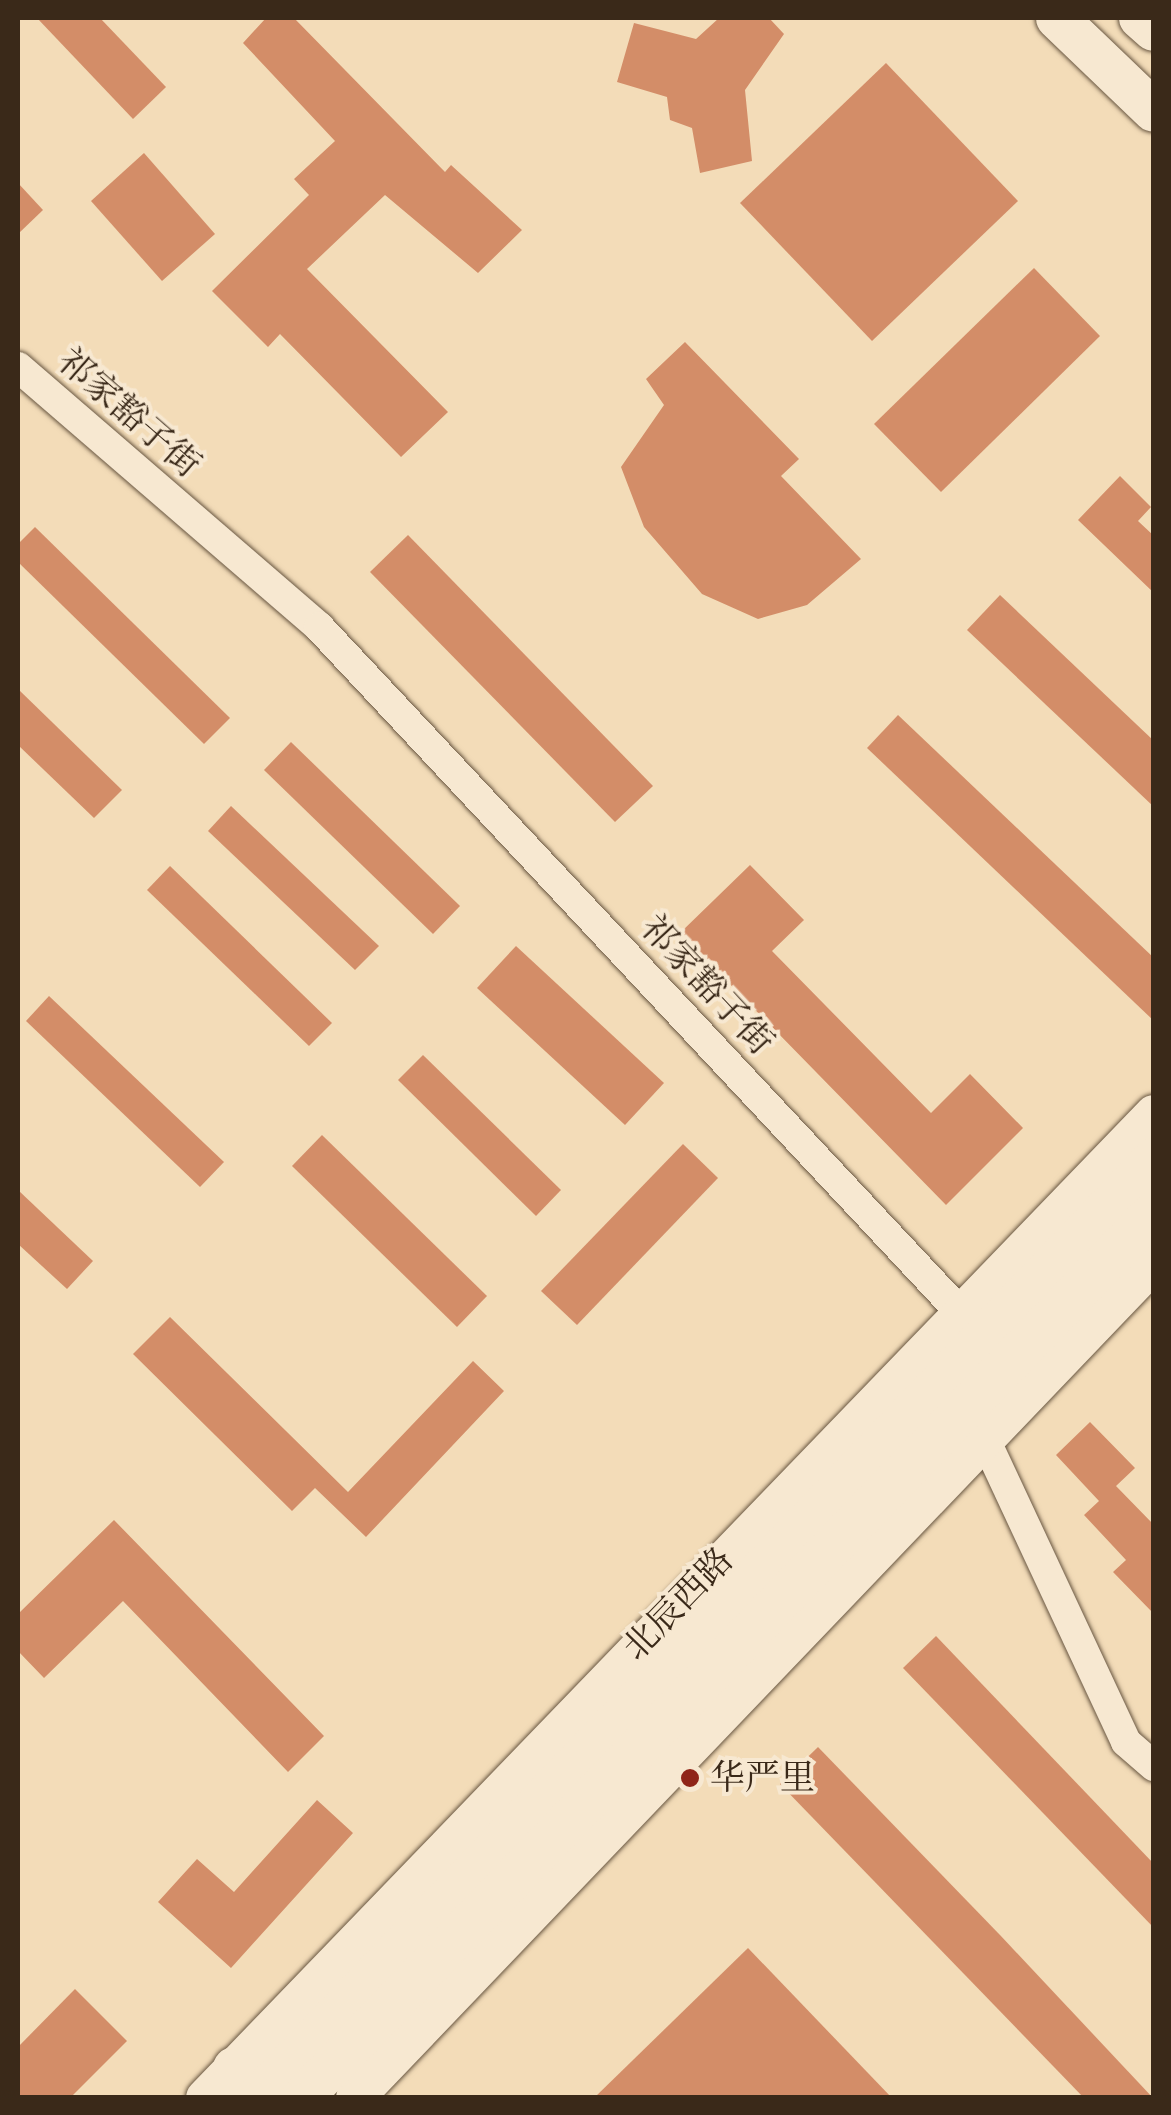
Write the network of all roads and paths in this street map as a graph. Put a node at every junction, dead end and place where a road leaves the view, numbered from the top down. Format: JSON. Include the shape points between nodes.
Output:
{"nodes":[{"id":1,"x":1057,"y":18,"type":"edge"},
{"id":2,"x":1140,"y":18,"type":"edge"},
{"id":3,"x":1154,"y":30,"type":"edge"},
{"id":4,"x":1154,"y":111,"type":"edge"},
{"id":5,"x":18,"y":367,"type":"edge"},
{"id":6,"x":1154,"y":1114,"type":"edge"},
{"id":7,"x":1154,"y":1159,"type":"edge"},
{"id":8,"x":1154,"y":1212,"type":"edge"},
{"id":9,"x":1154,"y":1263,"type":"edge"},
{"id":10,"x":974,"y":1327,"type":"junction"},
{"id":11,"x":977,"y":1422,"type":"junction"},
{"id":12,"x":1154,"y":1766,"type":"edge"},
{"id":13,"x":239,"y":2089,"type":"edge"},
{"id":14,"x":302,"y":2098,"type":"edge"},
{"id":15,"x":355,"y":2098,"type":"edge"}],
"edges":[{"from":1,"to":4,"type":"main road"},
{"from":2,"to":3,"type":"main road"},
{"from":5,"to":10,"type":"street","name":"祁家豁子街","via":[[318,627]]},
{"from":6,"to":10,"type":"street","name":"北辰西路"},
{"from":7,"to":10,"type":"main road","name":"北辰西路"},
{"from":8,"to":11,"type":"main road","name":"北辰西路"},
{"from":9,"to":11,"type":"street","name":"北辰西路"},
{"from":10,"to":11,"type":"street"},
{"from":10,"to":13,"type":"main road","name":"北辰西路"},
{"from":11,"to":12,"type":"street","via":[[1126,1742]]},
{"from":11,"to":14,"type":"main road","name":"北辰西路"},
{"from":11,"to":15,"type":"street","name":"北辰西路"}]}
